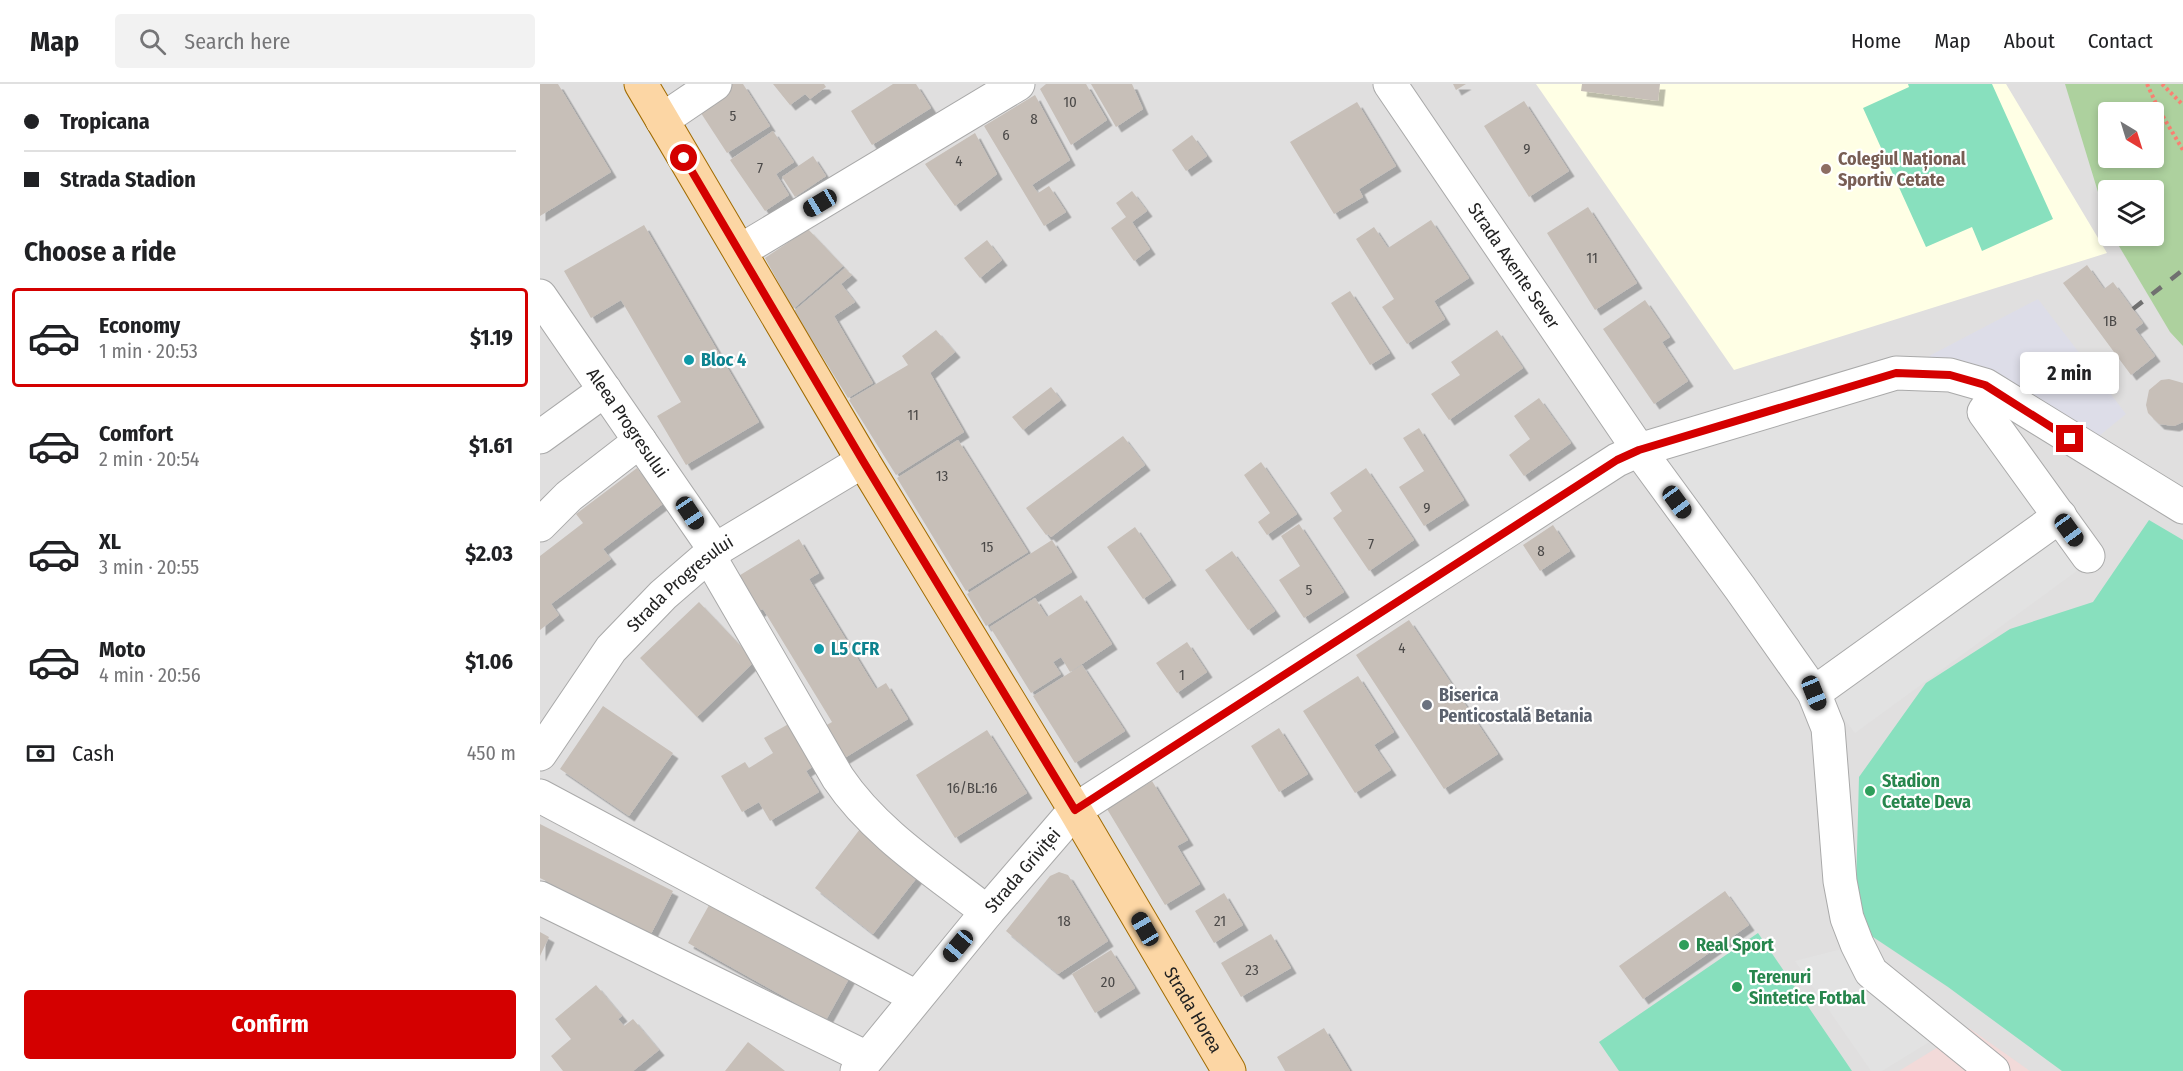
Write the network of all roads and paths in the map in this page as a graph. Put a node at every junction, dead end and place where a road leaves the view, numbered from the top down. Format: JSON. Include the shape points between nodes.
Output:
{"nodes":[{"id":1,"x":641,"y":84,"type":"edge"},
{"id":2,"x":716,"y":84,"type":"edge"},
{"id":3,"x":1018,"y":84,"type":"edge"},
{"id":4,"x":1390,"y":84,"type":"edge"},
{"id":5,"x":2147,"y":84,"type":"edge"},
{"id":6,"x":2162,"y":84,"type":"edge"},
{"id":7,"x":2183,"y":105,"type":"edge"},
{"id":8,"x":662,"y":120,"type":"junction"},
{"id":9,"x":2183,"y":150,"type":"edge"},
{"id":10,"x":740,"y":251,"type":"junction"},
{"id":11,"x":540,"y":296,"type":"edge"},
{"id":12,"x":605,"y":390,"type":"junction"},
{"id":13,"x":1997,"y":393,"type":"junction"},
{"id":14,"x":540,"y":437,"type":"edge"},
{"id":15,"x":640,"y":441,"type":"junction"},
{"id":16,"x":1639,"y":450,"type":"junction"},
{"id":17,"x":863,"y":461,"type":"junction"},
{"id":18,"x":2183,"y":507,"type":"edge"},
{"id":19,"x":2060,"y":516,"type":"junction"},
{"id":20,"x":540,"y":525,"type":"edge"},
{"id":21,"x":712,"y":553,"type":"junction"},
{"id":22,"x":2088,"y":556,"type":"dead end"},
{"id":23,"x":1814,"y":693,"type":"junction"},
{"id":24,"x":540,"y":754,"type":"edge"},
{"id":25,"x":540,"y":796,"type":"edge"},
{"id":26,"x":1075,"y":810,"type":"junction"},
{"id":27,"x":540,"y":898,"type":"edge"},
{"id":28,"x":987,"y":912,"type":"junction"},
{"id":29,"x":916,"y":997,"type":"junction"},
{"id":30,"x":862,"y":1065,"type":"edge"},
{"id":31,"x":1229,"y":1071,"type":"edge"},
{"id":32,"x":1993,"y":1071,"type":"edge"}],
"edges":[{"from":1,"to":8,"type":"main road","name":"Strada Horea"},
{"from":2,"to":8,"type":"street"},
{"from":3,"to":10,"type":"street"},
{"from":4,"to":16,"type":"street","name":"Strada Axente Sever"},
{"from":5,"to":9,"type":"path"},
{"from":6,"to":7,"type":"path"},
{"from":8,"to":10,"type":"main road","name":"Strada Horea"},
{"from":10,"to":17,"type":"main road","name":"Strada Horea"},
{"from":11,"to":12,"type":"street","name":"Aleea Progresului"},
{"from":12,"to":14,"type":"street"},
{"from":12,"to":15,"type":"street","name":"Aleea Progresului"},
{"from":13,"to":16,"type":"street","name":"Strada Griviței","via":[[1950,375],[1896,373]]},
{"from":13,"to":18,"type":"street","name":"Strada Griviței"},
{"from":13,"to":19,"type":"street","via":[[1984,412]]},
{"from":15,"to":20,"type":"street","via":[[569,496]]},
{"from":15,"to":21,"type":"street","name":"Aleea Progresului"},
{"from":16,"to":23,"type":"street","name":"Strada Axente Sever"},
{"from":16,"to":26,"type":"street","name":"Strada Griviței","via":[[1617,460]]},
{"from":17,"to":21,"type":"street","name":"Strada Progresului"},
{"from":17,"to":26,"type":"main road","name":"Strada Horea"},
{"from":19,"to":22,"type":"street"},
{"from":19,"to":23,"type":"street"},
{"from":21,"to":24,"type":"street","name":"Strada Progresului","via":[[663,595],[611,649]]},
{"from":21,"to":28,"type":"street","name":"Aleea Progresului","via":[[853,800]]},
{"from":23,"to":32,"type":"street","name":"Strada Axente Sever","via":[[1836,729],[1840,881],[1846,918],[1857,944],[1871,972]]},
{"from":25,"to":29,"type":"street"},
{"from":26,"to":28,"type":"street","name":"Strada Griviței"},
{"from":26,"to":31,"type":"main road","name":"Strada Horea"},
{"from":27,"to":30,"type":"street"},
{"from":28,"to":29,"type":"street","name":"Strada Griviței"},
{"from":29,"to":30,"type":"street","name":"Strada Griviței"}]}
